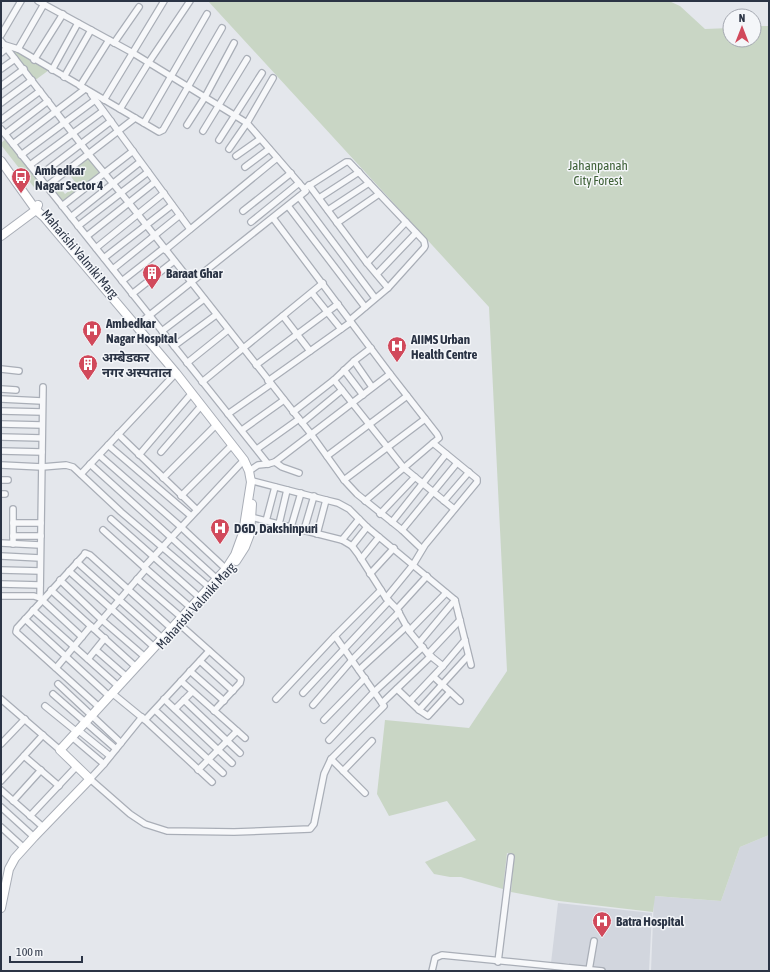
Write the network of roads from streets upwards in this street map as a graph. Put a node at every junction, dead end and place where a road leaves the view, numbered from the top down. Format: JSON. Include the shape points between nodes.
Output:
{"nodes":[{"id":1,"x":21,"y":1,"type":"edge"},
{"id":2,"x":164,"y":1,"type":"edge"},
{"id":3,"x":190,"y":1,"type":"edge"},
{"id":4,"x":41,"y":2,"type":"edge"},
{"id":5,"x":140,"y":7,"type":"dead end"},
{"id":6,"x":62,"y":14,"type":"junction"},
{"id":7,"x":207,"y":14,"type":"dead end"},
{"id":8,"x":78,"y":23,"type":"junction"},
{"id":9,"x":222,"y":28,"type":"dead end"},
{"id":10,"x":90,"y":30,"type":"junction"},
{"id":11,"x":1,"y":35,"type":"edge"},
{"id":12,"x":111,"y":41,"type":"junction"},
{"id":13,"x":4,"y":44,"type":"edge"},
{"id":14,"x":234,"y":44,"type":"dead end"},
{"id":15,"x":18,"y":49,"type":"junction"},
{"id":16,"x":1,"y":53,"type":"edge"},
{"id":17,"x":133,"y":53,"type":"junction"},
{"id":18,"x":15,"y":58,"type":"junction"},
{"id":19,"x":247,"y":59,"type":"dead end"},
{"id":20,"x":34,"y":60,"type":"junction"},
{"id":21,"x":149,"y":62,"type":"junction"},
{"id":22,"x":1,"y":69,"type":"edge"},
{"id":23,"x":24,"y":69,"type":"junction"},
{"id":24,"x":52,"y":70,"type":"junction"},
{"id":25,"x":262,"y":72,"type":"dead end"},
{"id":26,"x":171,"y":76,"type":"junction"},
{"id":27,"x":64,"y":77,"type":"junction"},
{"id":28,"x":273,"y":78,"type":"dead end"},
{"id":29,"x":32,"y":80,"type":"junction"},
{"id":30,"x":1,"y":86,"type":"edge"},
{"id":31,"x":187,"y":86,"type":"junction"},
{"id":32,"x":84,"y":89,"type":"junction"},
{"id":33,"x":40,"y":90,"type":"junction"},
{"id":34,"x":205,"y":97,"type":"junction"},
{"id":35,"x":95,"y":100,"type":"junction"},
{"id":36,"x":104,"y":100,"type":"junction"},
{"id":37,"x":48,"y":101,"type":"junction"},
{"id":38,"x":1,"y":103,"type":"edge"},
{"id":39,"x":218,"y":105,"type":"junction"},
{"id":40,"x":120,"y":109,"type":"junction"},
{"id":41,"x":56,"y":111,"type":"junction"},
{"id":42,"x":103,"y":111,"type":"junction"},
{"id":43,"x":234,"y":115,"type":"junction"},
{"id":44,"x":136,"y":118,"type":"junction"},
{"id":45,"x":1,"y":120,"type":"edge"},
{"id":46,"x":111,"y":121,"type":"junction"},
{"id":47,"x":65,"y":122,"type":"junction"},
{"id":48,"x":144,"y":123,"type":"junction"},
{"id":49,"x":247,"y":123,"type":"junction"},
{"id":50,"x":187,"y":125,"type":"dead end"},
{"id":51,"x":3,"y":131,"type":"edge"},
{"id":52,"x":118,"y":131,"type":"junction"},
{"id":53,"x":203,"y":131,"type":"dead end"},
{"id":54,"x":74,"y":133,"type":"junction"},
{"id":55,"x":260,"y":139,"type":"junction"},
{"id":56,"x":219,"y":140,"type":"dead end"},
{"id":57,"x":81,"y":143,"type":"junction"},
{"id":58,"x":13,"y":144,"type":"junction"},
{"id":59,"x":229,"y":149,"type":"dead end"},
{"id":60,"x":269,"y":149,"type":"junction"},
{"id":61,"x":133,"y":151,"type":"junction"},
{"id":62,"x":88,"y":153,"type":"junction"},
{"id":63,"x":21,"y":155,"type":"junction"},
{"id":64,"x":1,"y":156,"type":"edge"},
{"id":65,"x":236,"y":156,"type":"dead end"},
{"id":66,"x":277,"y":158,"type":"junction"},
{"id":67,"x":140,"y":162,"type":"junction"},
{"id":68,"x":30,"y":165,"type":"junction"},
{"id":69,"x":2,"y":166,"type":"edge"},
{"id":70,"x":245,"y":167,"type":"dead end"},
{"id":71,"x":148,"y":172,"type":"junction"},
{"id":72,"x":359,"y":172,"type":"junction"},
{"id":73,"x":104,"y":173,"type":"junction"},
{"id":74,"x":290,"y":173,"type":"junction"},
{"id":75,"x":39,"y":176,"type":"junction"},
{"id":76,"x":155,"y":182,"type":"junction"},
{"id":77,"x":299,"y":183,"type":"junction"},
{"id":78,"x":369,"y":183,"type":"junction"},
{"id":79,"x":113,"y":184,"type":"junction"},
{"id":80,"x":47,"y":186,"type":"junction"},
{"id":81,"x":307,"y":187,"type":"junction"},
{"id":82,"x":121,"y":193,"type":"junction"},
{"id":83,"x":164,"y":193,"type":"junction"},
{"id":84,"x":379,"y":194,"type":"junction"},
{"id":85,"x":299,"y":197,"type":"junction"},
{"id":86,"x":319,"y":198,"type":"junction"},
{"id":87,"x":129,"y":203,"type":"junction"},
{"id":88,"x":172,"y":205,"type":"junction"},
{"id":89,"x":36,"y":206,"type":"junction"},
{"id":90,"x":62,"y":206,"type":"junction"},
{"id":91,"x":288,"y":206,"type":"junction"},
{"id":92,"x":328,"y":210,"type":"junction"},
{"id":93,"x":243,"y":212,"type":"dead end"},
{"id":94,"x":137,"y":214,"type":"junction"},
{"id":95,"x":180,"y":215,"type":"junction"},
{"id":96,"x":71,"y":217,"type":"junction"},
{"id":97,"x":273,"y":218,"type":"junction"},
{"id":98,"x":251,"y":222,"type":"dead end"},
{"id":99,"x":337,"y":222,"type":"junction"},
{"id":100,"x":406,"y":222,"type":"junction"},
{"id":101,"x":146,"y":225,"type":"junction"},
{"id":102,"x":78,"y":226,"type":"junction"},
{"id":103,"x":1,"y":229,"type":"edge"},
{"id":104,"x":190,"y":230,"type":"junction"},
{"id":105,"x":416,"y":234,"type":"junction"},
{"id":106,"x":154,"y":235,"type":"junction"},
{"id":107,"x":1,"y":236,"type":"edge"},
{"id":108,"x":87,"y":236,"type":"junction"},
{"id":109,"x":96,"y":248,"type":"junction"},
{"id":110,"x":164,"y":249,"type":"junction"},
{"id":111,"x":104,"y":258,"type":"junction"},
{"id":112,"x":174,"y":261,"type":"junction"},
{"id":113,"x":367,"y":263,"type":"junction"},
{"id":114,"x":113,"y":269,"type":"junction"},
{"id":115,"x":377,"y":274,"type":"junction"},
{"id":116,"x":122,"y":281,"type":"junction"},
{"id":117,"x":190,"y":282,"type":"junction"},
{"id":118,"x":323,"y":283,"type":"junction"},
{"id":119,"x":388,"y":288,"type":"junction"},
{"id":120,"x":312,"y":293,"type":"junction"},
{"id":121,"x":132,"y":294,"type":"junction"},
{"id":122,"x":375,"y":298,"type":"junction"},
{"id":123,"x":204,"y":300,"type":"junction"},
{"id":124,"x":338,"y":304,"type":"junction"},
{"id":125,"x":364,"y":307,"type":"junction"},
{"id":126,"x":328,"y":312,"type":"junction"},
{"id":127,"x":149,"y":314,"type":"junction"},
{"id":128,"x":216,"y":314,"type":"junction"},
{"id":129,"x":283,"y":316,"type":"junction"},
{"id":130,"x":350,"y":320,"type":"junction"},
{"id":131,"x":137,"y":325,"type":"junction"},
{"id":132,"x":341,"y":329,"type":"junction"},
{"id":133,"x":228,"y":330,"type":"junction"},
{"id":134,"x":162,"y":331,"type":"junction"},
{"id":135,"x":298,"y":335,"type":"junction"},
{"id":136,"x":174,"y":346,"type":"junction"},
{"id":137,"x":371,"y":348,"type":"junction"},
{"id":138,"x":243,"y":349,"type":"junction"},
{"id":139,"x":310,"y":351,"type":"junction"},
{"id":140,"x":354,"y":361,"type":"junction"},
{"id":141,"x":188,"y":362,"type":"junction"},
{"id":142,"x":256,"y":365,"type":"junction"},
{"id":143,"x":1,"y":369,"type":"edge"},
{"id":144,"x":344,"y":370,"type":"junction"},
{"id":145,"x":19,"y":371,"type":"dead end"},
{"id":146,"x":176,"y":374,"type":"junction"},
{"id":147,"x":390,"y":374,"type":"junction"},
{"id":148,"x":334,"y":380,"type":"junction"},
{"id":149,"x":202,"y":382,"type":"junction"},
{"id":150,"x":270,"y":382,"type":"junction"},
{"id":151,"x":43,"y":387,"type":"dead end"},
{"id":152,"x":372,"y":387,"type":"junction"},
{"id":153,"x":1,"y":389,"type":"edge"},
{"id":154,"x":16,"y":390,"type":"dead end"},
{"id":155,"x":342,"y":390,"type":"junction"},
{"id":156,"x":192,"y":394,"type":"junction"},
{"id":157,"x":363,"y":395,"type":"junction"},
{"id":158,"x":407,"y":396,"type":"junction"},
{"id":159,"x":1,"y":399,"type":"edge"},
{"id":160,"x":284,"y":400,"type":"junction"},
{"id":161,"x":42,"y":401,"type":"junction"},
{"id":162,"x":352,"y":403,"type":"junction"},
{"id":163,"x":201,"y":406,"type":"junction"},
{"id":164,"x":1,"y":411,"type":"edge"},
{"id":165,"x":42,"y":412,"type":"junction"},
{"id":166,"x":293,"y":412,"type":"junction"},
{"id":167,"x":228,"y":414,"type":"junction"},
{"id":168,"x":425,"y":419,"type":"junction"},
{"id":169,"x":300,"y":421,"type":"junction"},
{"id":170,"x":1,"y":424,"type":"edge"},
{"id":171,"x":42,"y":425,"type":"junction"},
{"id":172,"x":216,"y":425,"type":"junction"},
{"id":173,"x":369,"y":425,"type":"junction"},
{"id":174,"x":242,"y":430,"type":"junction"},
{"id":175,"x":118,"y":434,"type":"junction"},
{"id":176,"x":311,"y":434,"type":"junction"},
{"id":177,"x":1,"y":437,"type":"edge"},
{"id":178,"x":42,"y":438,"type":"junction"},
{"id":179,"x":433,"y":443,"type":"junction"},
{"id":180,"x":108,"y":445,"type":"junction"},
{"id":181,"x":232,"y":445,"type":"junction"},
{"id":182,"x":387,"y":447,"type":"junction"},
{"id":183,"x":257,"y":449,"type":"junction"},
{"id":184,"x":1,"y":451,"type":"edge"},
{"id":185,"x":42,"y":452,"type":"junction"},
{"id":186,"x":161,"y":452,"type":"dead end"},
{"id":187,"x":446,"y":454,"type":"junction"},
{"id":188,"x":99,"y":455,"type":"junction"},
{"id":189,"x":139,"y":455,"type":"junction"},
{"id":190,"x":326,"y":456,"type":"junction"},
{"id":191,"x":244,"y":460,"type":"junction"},
{"id":192,"x":274,"y":462,"type":"junction"},
{"id":193,"x":457,"y":463,"type":"junction"},
{"id":194,"x":90,"y":464,"type":"junction"},
{"id":195,"x":268,"y":464,"type":"junction"},
{"id":196,"x":1,"y":465,"type":"edge"},
{"id":197,"x":42,"y":467,"type":"junction"},
{"id":198,"x":404,"y":468,"type":"junction"},
{"id":199,"x":251,"y":470,"type":"junction"},
{"id":200,"x":469,"y":472,"type":"junction"},
{"id":201,"x":299,"y":473,"type":"dead end"},
{"id":202,"x":81,"y":474,"type":"junction"},
{"id":203,"x":414,"y":477,"type":"junction"},
{"id":204,"x":163,"y":478,"type":"junction"},
{"id":205,"x":1,"y":480,"type":"edge"},
{"id":206,"x":8,"y":480,"type":"dead end"},
{"id":207,"x":344,"y":480,"type":"junction"},
{"id":208,"x":253,"y":481,"type":"junction"},
{"id":209,"x":423,"y":484,"type":"junction"},
{"id":210,"x":275,"y":487,"type":"junction"},
{"id":211,"x":287,"y":490,"type":"junction"},
{"id":212,"x":433,"y":492,"type":"junction"},
{"id":213,"x":301,"y":493,"type":"junction"},
{"id":214,"x":181,"y":496,"type":"junction"},
{"id":215,"x":314,"y":496,"type":"junction"},
{"id":216,"x":326,"y":500,"type":"junction"},
{"id":217,"x":364,"y":501,"type":"junction"},
{"id":218,"x":444,"y":501,"type":"junction"},
{"id":219,"x":13,"y":509,"type":"dead end"},
{"id":220,"x":196,"y":510,"type":"junction"},
{"id":221,"x":454,"y":510,"type":"junction"},
{"id":222,"x":380,"y":514,"type":"junction"},
{"id":223,"x":191,"y":516,"type":"junction"},
{"id":224,"x":251,"y":517,"type":"junction"},
{"id":225,"x":111,"y":519,"type":"dead end"},
{"id":226,"x":359,"y":519,"type":"junction"},
{"id":227,"x":266,"y":521,"type":"junction"},
{"id":228,"x":392,"y":522,"type":"junction"},
{"id":229,"x":13,"y":523,"type":"junction"},
{"id":230,"x":41,"y":523,"type":"junction"},
{"id":231,"x":279,"y":524,"type":"junction"},
{"id":232,"x":181,"y":527,"type":"junction"},
{"id":233,"x":292,"y":527,"type":"junction"},
{"id":234,"x":368,"y":527,"type":"junction"},
{"id":235,"x":103,"y":530,"type":"dead end"},
{"id":236,"x":304,"y":530,"type":"junction"},
{"id":237,"x":402,"y":530,"type":"junction"},
{"id":238,"x":317,"y":534,"type":"junction"},
{"id":239,"x":13,"y":536,"type":"junction"},
{"id":240,"x":40,"y":536,"type":"junction"},
{"id":241,"x":379,"y":537,"type":"junction"},
{"id":242,"x":172,"y":538,"type":"junction"},
{"id":243,"x":342,"y":540,"type":"junction"},
{"id":244,"x":1,"y":543,"type":"edge"},
{"id":245,"x":13,"y":544,"type":"junction"},
{"id":246,"x":40,"y":545,"type":"junction"},
{"id":247,"x":352,"y":546,"type":"junction"},
{"id":248,"x":162,"y":548,"type":"junction"},
{"id":249,"x":394,"y":548,"type":"junction"},
{"id":250,"x":422,"y":550,"type":"junction"},
{"id":251,"x":1,"y":556,"type":"edge"},
{"id":252,"x":153,"y":557,"type":"junction"},
{"id":253,"x":40,"y":558,"type":"junction"},
{"id":254,"x":361,"y":559,"type":"junction"},
{"id":255,"x":77,"y":562,"type":"junction"},
{"id":256,"x":413,"y":565,"type":"junction"},
{"id":257,"x":145,"y":568,"type":"junction"},
{"id":258,"x":226,"y":569,"type":"junction"},
{"id":259,"x":1,"y":570,"type":"edge"},
{"id":260,"x":40,"y":571,"type":"junction"},
{"id":261,"x":69,"y":571,"type":"junction"},
{"id":262,"x":370,"y":574,"type":"junction"},
{"id":263,"x":427,"y":576,"type":"junction"},
{"id":264,"x":137,"y":579,"type":"junction"},
{"id":265,"x":217,"y":579,"type":"junction"},
{"id":266,"x":60,"y":580,"type":"junction"},
{"id":267,"x":1,"y":584,"type":"edge"},
{"id":268,"x":40,"y":585,"type":"junction"},
{"id":269,"x":208,"y":587,"type":"junction"},
{"id":270,"x":51,"y":590,"type":"junction"},
{"id":271,"x":128,"y":590,"type":"junction"},
{"id":272,"x":381,"y":590,"type":"junction"},
{"id":273,"x":446,"y":593,"type":"junction"},
{"id":274,"x":1,"y":596,"type":"edge"},
{"id":275,"x":199,"y":597,"type":"junction"},
{"id":276,"x":41,"y":599,"type":"junction"},
{"id":277,"x":119,"y":600,"type":"junction"},
{"id":278,"x":388,"y":600,"type":"junction"},
{"id":279,"x":455,"y":600,"type":"junction"},
{"id":280,"x":190,"y":607,"type":"junction"},
{"id":281,"x":111,"y":609,"type":"junction"},
{"id":282,"x":33,"y":610,"type":"junction"},
{"id":283,"x":398,"y":611,"type":"junction"},
{"id":284,"x":25,"y":619,"type":"junction"},
{"id":285,"x":102,"y":620,"type":"junction"},
{"id":286,"x":460,"y":620,"type":"junction"},
{"id":287,"x":177,"y":623,"type":"junction"},
{"id":288,"x":93,"y":628,"type":"junction"},
{"id":289,"x":408,"y":628,"type":"junction"},
{"id":290,"x":335,"y":636,"type":"junction"},
{"id":291,"x":82,"y":637,"type":"junction"},
{"id":292,"x":104,"y":638,"type":"junction"},
{"id":293,"x":162,"y":638,"type":"junction"},
{"id":294,"x":465,"y":640,"type":"junction"},
{"id":295,"x":421,"y":645,"type":"junction"},
{"id":296,"x":74,"y":646,"type":"junction"},
{"id":297,"x":154,"y":647,"type":"junction"},
{"id":298,"x":96,"y":650,"type":"junction"},
{"id":299,"x":344,"y":650,"type":"junction"},
{"id":300,"x":209,"y":651,"type":"junction"},
{"id":301,"x":430,"y":655,"type":"junction"},
{"id":302,"x":66,"y":656,"type":"junction"},
{"id":303,"x":468,"y":656,"type":"junction"},
{"id":304,"x":145,"y":657,"type":"junction"},
{"id":305,"x":88,"y":659,"type":"junction"},
{"id":306,"x":352,"y":660,"type":"junction"},
{"id":307,"x":200,"y":661,"type":"junction"},
{"id":308,"x":471,"y":665,"type":"dead end"},
{"id":309,"x":443,"y":666,"type":"junction"},
{"id":310,"x":136,"y":667,"type":"junction"},
{"id":311,"x":56,"y":668,"type":"junction"},
{"id":312,"x":359,"y":670,"type":"junction"},
{"id":313,"x":190,"y":671,"type":"junction"},
{"id":314,"x":127,"y":677,"type":"junction"},
{"id":315,"x":434,"y":677,"type":"junction"},
{"id":316,"x":365,"y":678,"type":"junction"},
{"id":317,"x":181,"y":681,"type":"junction"},
{"id":318,"x":58,"y":684,"type":"dead end"},
{"id":319,"x":442,"y":685,"type":"junction"},
{"id":320,"x":118,"y":686,"type":"junction"},
{"id":321,"x":397,"y":689,"type":"junction"},
{"id":322,"x":233,"y":691,"type":"junction"},
{"id":323,"x":192,"y":692,"type":"junction"},
{"id":324,"x":374,"y":692,"type":"junction"},
{"id":325,"x":450,"y":692,"type":"junction"},
{"id":326,"x":303,"y":693,"type":"dead end"},
{"id":327,"x":53,"y":694,"type":"dead end"},
{"id":328,"x":112,"y":695,"type":"junction"},
{"id":329,"x":1,"y":698,"type":"edge"},
{"id":330,"x":164,"y":699,"type":"junction"},
{"id":331,"x":276,"y":699,"type":"dead end"},
{"id":332,"x":184,"y":700,"type":"junction"},
{"id":333,"x":224,"y":701,"type":"junction"},
{"id":334,"x":410,"y":701,"type":"junction"},
{"id":335,"x":460,"y":701,"type":"dead end"},
{"id":336,"x":382,"y":703,"type":"junction"},
{"id":337,"x":313,"y":705,"type":"dead end"},
{"id":338,"x":45,"y":706,"type":"dead end"},
{"id":339,"x":99,"y":707,"type":"junction"},
{"id":340,"x":175,"y":709,"type":"junction"},
{"id":341,"x":155,"y":710,"type":"junction"},
{"id":342,"x":419,"y":710,"type":"junction"},
{"id":343,"x":214,"y":711,"type":"junction"},
{"id":344,"x":93,"y":716,"type":"junction"},
{"id":345,"x":25,"y":719,"type":"junction"},
{"id":346,"x":143,"y":719,"type":"junction"},
{"id":347,"x":324,"y":720,"type":"dead end"},
{"id":348,"x":87,"y":723,"type":"junction"},
{"id":349,"x":237,"y":731,"type":"junction"},
{"id":350,"x":77,"y":734,"type":"junction"},
{"id":351,"x":43,"y":735,"type":"junction"},
{"id":352,"x":245,"y":738,"type":"dead end"},
{"id":353,"x":329,"y":740,"type":"dead end"},
{"id":354,"x":227,"y":741,"type":"junction"},
{"id":355,"x":372,"y":741,"type":"dead end"},
{"id":356,"x":121,"y":743,"type":"junction"},
{"id":357,"x":1,"y":744,"type":"edge"},
{"id":358,"x":116,"y":749,"type":"junction"},
{"id":359,"x":218,"y":750,"type":"junction"},
{"id":360,"x":61,"y":752,"type":"junction"},
{"id":361,"x":240,"y":753,"type":"dead end"},
{"id":362,"x":24,"y":756,"type":"junction"},
{"id":363,"x":110,"y":756,"type":"junction"},
{"id":364,"x":208,"y":759,"type":"junction"},
{"id":365,"x":331,"y":759,"type":"junction"},
{"id":366,"x":232,"y":763,"type":"dead end"},
{"id":367,"x":104,"y":764,"type":"junction"},
{"id":368,"x":77,"y":766,"type":"junction"},
{"id":369,"x":41,"y":770,"type":"junction"},
{"id":370,"x":198,"y":770,"type":"junction"},
{"id":371,"x":343,"y":771,"type":"junction"},
{"id":372,"x":223,"y":773,"type":"dead end"},
{"id":373,"x":90,"y":779,"type":"junction"},
{"id":374,"x":1,"y":781,"type":"edge"},
{"id":375,"x":212,"y":782,"type":"dead end"},
{"id":376,"x":59,"y":786,"type":"junction"},
{"id":377,"x":1,"y":790,"type":"edge"},
{"id":378,"x":365,"y":793,"type":"dead end"},
{"id":379,"x":13,"y":801,"type":"junction"},
{"id":380,"x":1,"y":807,"type":"edge"},
{"id":381,"x":30,"y":816,"type":"junction"},
{"id":382,"x":1,"y":827,"type":"edge"},
{"id":383,"x":44,"y":827,"type":"junction"},
{"id":384,"x":34,"y":837,"type":"junction"},
{"id":385,"x":24,"y":848,"type":"junction"},
{"id":386,"x":511,"y":857,"type":"dead end"},
{"id":387,"x":4,"y":877,"type":"edge"},
{"id":388,"x":2,"y":892,"type":"edge"},
{"id":389,"x":1,"y":908,"type":"edge"},
{"id":390,"x":594,"y":941,"type":"dead end"},
{"id":391,"x":498,"y":962,"type":"junction"},
{"id":392,"x":563,"y":969,"type":"edge"},
{"id":393,"x":589,"y":970,"type":"junction"},
{"id":394,"x":432,"y":971,"type":"edge"},
{"id":395,"x":602,"y":971,"type":"edge"}],
"edges":[{"from":1,"to":11,"type":"street"},
{"from":2,"to":17,"type":"street"},
{"from":3,"to":21,"type":"street"},
{"from":4,"to":6,"type":"street"},
{"from":4,"to":15,"type":"street"},
{"from":5,"to":12,"type":"street"},
{"from":6,"to":8,"type":"street"},
{"from":6,"to":20,"type":"street"},
{"from":7,"to":26,"type":"street"},
{"from":8,"to":10,"type":"street"},
{"from":8,"to":24,"type":"street"},
{"from":9,"to":31,"type":"street"},
{"from":10,"to":12,"type":"street"},
{"from":10,"to":27,"type":"street"},
{"from":12,"to":17,"type":"street"},
{"from":12,"to":32,"type":"street"},
{"from":13,"to":15,"type":"street"},
{"from":13,"to":16,"type":"street"},
{"from":13,"to":18,"type":"street"},
{"from":14,"to":34,"type":"street"},
{"from":15,"to":20,"type":"street"},
{"from":17,"to":21,"type":"street"},
{"from":17,"to":36,"type":"street"},
{"from":18,"to":22,"type":"street"},
{"from":18,"to":23,"type":"street"},
{"from":19,"to":39,"type":"street"},
{"from":20,"to":24,"type":"street"},
{"from":21,"to":26,"type":"street"},
{"from":21,"to":40,"type":"street"},
{"from":23,"to":29,"type":"street"},
{"from":23,"to":30,"type":"street"},
{"from":24,"to":27,"type":"street"},
{"from":25,"to":43,"type":"street"},
{"from":26,"to":31,"type":"street"},
{"from":26,"to":48,"type":"street"},
{"from":27,"to":32,"type":"street"},
{"from":28,"to":49,"type":"street"},
{"from":29,"to":33,"type":"street"},
{"from":29,"to":38,"type":"street"},
{"from":31,"to":34,"type":"street"},
{"from":31,"to":48,"type":"street","via":[[162,132]]},
{"from":32,"to":35,"type":"street"},
{"from":32,"to":36,"type":"street"},
{"from":32,"to":41,"type":"street"},
{"from":33,"to":37,"type":"street"},
{"from":33,"to":45,"type":"street"},
{"from":34,"to":39,"type":"street"},
{"from":34,"to":50,"type":"street"},
{"from":35,"to":42,"type":"street"},
{"from":35,"to":47,"type":"street"},
{"from":36,"to":40,"type":"street"},
{"from":37,"to":41,"type":"street"},
{"from":37,"to":51,"type":"street"},
{"from":39,"to":43,"type":"street"},
{"from":39,"to":53,"type":"street"},
{"from":40,"to":44,"type":"street"},
{"from":41,"to":47,"type":"street"},
{"from":41,"to":58,"type":"street"},
{"from":42,"to":46,"type":"street"},
{"from":42,"to":54,"type":"street"},
{"from":43,"to":49,"type":"street"},
{"from":43,"to":56,"type":"street"},
{"from":44,"to":48,"type":"street"},
{"from":44,"to":52,"type":"street"},
{"from":46,"to":52,"type":"street"},
{"from":46,"to":57,"type":"street"},
{"from":47,"to":54,"type":"street"},
{"from":47,"to":63,"type":"street"},
{"from":49,"to":55,"type":"street"},
{"from":49,"to":59,"type":"street"},
{"from":51,"to":58,"type":"street"},
{"from":52,"to":61,"type":"street"},
{"from":52,"to":62,"type":"street"},
{"from":54,"to":57,"type":"street"},
{"from":54,"to":68,"type":"street"},
{"from":55,"to":60,"type":"street"},
{"from":55,"to":65,"type":"street"},
{"from":57,"to":62,"type":"street"},
{"from":57,"to":75,"type":"street"},
{"from":58,"to":63,"type":"street"},
{"from":60,"to":66,"type":"street"},
{"from":60,"to":70,"type":"street"},
{"from":61,"to":67,"type":"street"},
{"from":61,"to":73,"type":"street"},
{"from":62,"to":73,"type":"street"},
{"from":62,"to":80,"type":"street"},
{"from":63,"to":68,"type":"street"},
{"from":64,"to":89,"type":"street","name":"Maharishi Valmiki Marg"},
{"from":66,"to":74,"type":"street"},
{"from":66,"to":104,"type":"street"},
{"from":67,"to":71,"type":"street"},
{"from":67,"to":79,"type":"street"},
{"from":68,"to":75,"type":"street"},
{"from":69,"to":89,"type":"street","name":"Maharishi Valmiki Marg"},
{"from":71,"to":76,"type":"street"},
{"from":71,"to":82,"type":"street"},
{"from":72,"to":78,"type":"street"},
{"from":72,"to":81,"type":"street","via":[[351,163],[346,162]]},
{"from":72,"to":86,"type":"street"},
{"from":73,"to":79,"type":"street"},
{"from":73,"to":90,"type":"street"},
{"from":74,"to":77,"type":"street"},
{"from":74,"to":93,"type":"street"},
{"from":75,"to":80,"type":"street"},
{"from":76,"to":83,"type":"street"},
{"from":76,"to":87,"type":"street"},
{"from":77,"to":81,"type":"street"},
{"from":77,"to":98,"type":"street"},
{"from":78,"to":84,"type":"street"},
{"from":78,"to":92,"type":"street"},
{"from":79,"to":82,"type":"street"},
{"from":79,"to":96,"type":"street"},
{"from":80,"to":90,"type":"street"},
{"from":81,"to":85,"type":"street","via":[[306,192]]},
{"from":81,"to":86,"type":"street"},
{"from":82,"to":87,"type":"street"},
{"from":82,"to":102,"type":"street"},
{"from":83,"to":88,"type":"street"},
{"from":83,"to":94,"type":"street"},
{"from":84,"to":99,"type":"street"},
{"from":84,"to":100,"type":"street"},
{"from":85,"to":91,"type":"street"},
{"from":85,"to":122,"type":"street"},
{"from":86,"to":92,"type":"street"},
{"from":87,"to":94,"type":"street"},
{"from":87,"to":108,"type":"street"},
{"from":88,"to":95,"type":"street"},
{"from":88,"to":101,"type":"street"},
{"from":89,"to":103,"type":"street"},
{"from":89,"to":107,"type":"street"},
{"from":89,"to":131,"type":"street","name":"Maharishi Valmiki Marg"},
{"from":90,"to":96,"type":"street"},
{"from":91,"to":97,"type":"street"},
{"from":91,"to":125,"type":"street"},
{"from":92,"to":99,"type":"street"},
{"from":94,"to":101,"type":"street"},
{"from":94,"to":109,"type":"street"},
{"from":95,"to":104,"type":"street"},
{"from":95,"to":106,"type":"street"},
{"from":96,"to":102,"type":"street"},
{"from":97,"to":117,"type":"street"},
{"from":97,"to":118,"type":"street"},
{"from":99,"to":113,"type":"street"},
{"from":100,"to":105,"type":"street"},
{"from":100,"to":113,"type":"street"},
{"from":101,"to":106,"type":"street"},
{"from":101,"to":111,"type":"street"},
{"from":102,"to":108,"type":"street"},
{"from":104,"to":110,"type":"street"},
{"from":105,"to":115,"type":"street"},
{"from":105,"to":119,"type":"street","via":[[424,241],[424,248]]},
{"from":106,"to":110,"type":"street"},
{"from":106,"to":114,"type":"street"},
{"from":108,"to":109,"type":"street"},
{"from":109,"to":111,"type":"street"},
{"from":110,"to":112,"type":"street"},
{"from":110,"to":116,"type":"street"},
{"from":111,"to":114,"type":"street"},
{"from":112,"to":117,"type":"street"},
{"from":112,"to":121,"type":"street"},
{"from":113,"to":115,"type":"street"},
{"from":114,"to":116,"type":"street"},
{"from":115,"to":119,"type":"street"},
{"from":116,"to":121,"type":"street"},
{"from":117,"to":123,"type":"street"},
{"from":117,"to":127,"type":"street"},
{"from":118,"to":120,"type":"street"},
{"from":118,"to":124,"type":"street"},
{"from":119,"to":122,"type":"street"},
{"from":120,"to":126,"type":"street"},
{"from":120,"to":129,"type":"street"},
{"from":121,"to":127,"type":"street"},
{"from":122,"to":125,"type":"street"},
{"from":123,"to":128,"type":"street"},
{"from":123,"to":134,"type":"street"},
{"from":124,"to":126,"type":"street"},
{"from":124,"to":130,"type":"street"},
{"from":125,"to":130,"type":"street"},
{"from":126,"to":132,"type":"street"},
{"from":126,"to":135,"type":"street"},
{"from":127,"to":131,"type":"street"},
{"from":127,"to":134,"type":"street"},
{"from":128,"to":133,"type":"street"},
{"from":128,"to":136,"type":"street"},
{"from":129,"to":135,"type":"street"},
{"from":129,"to":138,"type":"street"},
{"from":130,"to":132,"type":"street"},
{"from":130,"to":137,"type":"street"},
{"from":131,"to":146,"type":"street","name":"Maharishi Valmiki Marg"},
{"from":131,"to":199,"type":"street","name":"Maharishi Valmiki Marg","via":[[228,433],[248,460]]},
{"from":132,"to":139,"type":"street"},
{"from":133,"to":138,"type":"street"},
{"from":133,"to":141,"type":"street"},
{"from":134,"to":136,"type":"street"},
{"from":135,"to":139,"type":"street"},
{"from":135,"to":142,"type":"street"},
{"from":136,"to":141,"type":"street"},
{"from":137,"to":140,"type":"street"},
{"from":137,"to":147,"type":"street"},
{"from":138,"to":142,"type":"street"},
{"from":138,"to":149,"type":"street"},
{"from":139,"to":150,"type":"street"},
{"from":140,"to":144,"type":"street"},
{"from":140,"to":152,"type":"street"},
{"from":141,"to":149,"type":"street"},
{"from":142,"to":150,"type":"street"},
{"from":143,"to":145,"type":"street"},
{"from":144,"to":148,"type":"street"},
{"from":144,"to":157,"type":"street"},
{"from":146,"to":156,"type":"street","name":"Maharishi Valmiki Marg"},
{"from":146,"to":175,"type":"street"},
{"from":147,"to":152,"type":"street"},
{"from":147,"to":158,"type":"street"},
{"from":148,"to":155,"type":"street"},
{"from":148,"to":166,"type":"street"},
{"from":149,"to":167,"type":"street"},
{"from":150,"to":160,"type":"street"},
{"from":150,"to":167,"type":"street"},
{"from":151,"to":161,"type":"street"},
{"from":152,"to":157,"type":"street"},
{"from":153,"to":154,"type":"street"},
{"from":155,"to":162,"type":"street"},
{"from":155,"to":169,"type":"street"},
{"from":156,"to":163,"type":"street","name":"Maharishi Valmiki Marg"},
{"from":156,"to":189,"type":"street"},
{"from":157,"to":162,"type":"street"},
{"from":158,"to":168,"type":"street"},
{"from":158,"to":173,"type":"street"},
{"from":159,"to":161,"type":"street"},
{"from":160,"to":166,"type":"street"},
{"from":160,"to":174,"type":"street"},
{"from":161,"to":165,"type":"street"},
{"from":162,"to":173,"type":"street"},
{"from":162,"to":176,"type":"street"},
{"from":163,"to":172,"type":"street","name":"Maharishi Valmiki Marg"},
{"from":163,"to":186,"type":"street"},
{"from":164,"to":165,"type":"street"},
{"from":165,"to":171,"type":"street"},
{"from":166,"to":169,"type":"street"},
{"from":167,"to":174,"type":"street"},
{"from":168,"to":179,"type":"street","via":[[438,436]]},
{"from":168,"to":182,"type":"street"},
{"from":169,"to":176,"type":"street"},
{"from":169,"to":183,"type":"street"},
{"from":170,"to":171,"type":"street"},
{"from":171,"to":178,"type":"street"},
{"from":172,"to":181,"type":"street","name":"Maharishi Valmiki Marg"},
{"from":172,"to":204,"type":"street"},
{"from":173,"to":182,"type":"street"},
{"from":173,"to":190,"type":"street"},
{"from":174,"to":183,"type":"street"},
{"from":175,"to":180,"type":"street"},
{"from":175,"to":189,"type":"street"},
{"from":176,"to":190,"type":"street"},
{"from":176,"to":192,"type":"street"},
{"from":177,"to":178,"type":"street"},
{"from":178,"to":185,"type":"street"},
{"from":179,"to":187,"type":"street"},
{"from":179,"to":198,"type":"street"},
{"from":180,"to":188,"type":"street"},
{"from":180,"to":223,"type":"street"},
{"from":181,"to":191,"type":"street","name":"Maharishi Valmiki Marg"},
{"from":181,"to":214,"type":"street"},
{"from":182,"to":198,"type":"street"},
{"from":182,"to":207,"type":"street"},
{"from":183,"to":195,"type":"street"},
{"from":184,"to":185,"type":"street"},
{"from":185,"to":197,"type":"street"},
{"from":187,"to":193,"type":"street"},
{"from":187,"to":209,"type":"street"},
{"from":188,"to":194,"type":"street"},
{"from":188,"to":232,"type":"street"},
{"from":189,"to":204,"type":"street"},
{"from":190,"to":207,"type":"street"},
{"from":191,"to":199,"type":"street","name":"Maharishi Valmiki Marg"},
{"from":191,"to":220,"type":"street"},
{"from":192,"to":195,"type":"street"},
{"from":192,"to":201,"type":"street"},
{"from":193,"to":200,"type":"street"},
{"from":193,"to":212,"type":"street"},
{"from":194,"to":202,"type":"street"},
{"from":194,"to":242,"type":"street"},
{"from":195,"to":199,"type":"street","via":[[258,465]]},
{"from":196,"to":197,"type":"street"},
{"from":197,"to":202,"type":"street","via":[[69,465]]},
{"from":197,"to":230,"type":"street"},
{"from":198,"to":203,"type":"street"},
{"from":198,"to":217,"type":"street"},
{"from":199,"to":208,"type":"street","name":"Maharishi Valmiki Marg"},
{"from":199,"to":258,"type":"street","name":"Maharishi Valmiki Marg","via":[[243,533],[235,555]]},
{"from":200,"to":218,"type":"street"},
{"from":200,"to":221,"type":"street","via":[[477,481]]},
{"from":202,"to":248,"type":"street"},
{"from":203,"to":209,"type":"street"},
{"from":203,"to":222,"type":"street"},
{"from":204,"to":214,"type":"street"},
{"from":205,"to":206,"type":"street"},
{"from":207,"to":217,"type":"street"},
{"from":208,"to":210,"type":"street"},
{"from":208,"to":224,"type":"street","name":"Maharishi Valmiki Marg"},
{"from":209,"to":212,"type":"street"},
{"from":209,"to":228,"type":"street"},
{"from":210,"to":211,"type":"street"},
{"from":210,"to":227,"type":"street"},
{"from":211,"to":213,"type":"street"},
{"from":211,"to":231,"type":"street"},
{"from":212,"to":218,"type":"street"},
{"from":212,"to":237,"type":"street"},
{"from":213,"to":215,"type":"street"},
{"from":213,"to":233,"type":"street"},
{"from":214,"to":220,"type":"street"},
{"from":215,"to":216,"type":"street"},
{"from":215,"to":236,"type":"street"},
{"from":216,"to":226,"type":"street","via":[[349,509]]},
{"from":216,"to":238,"type":"street"},
{"from":217,"to":222,"type":"street"},
{"from":218,"to":221,"type":"street"},
{"from":219,"to":229,"type":"street"},
{"from":220,"to":223,"type":"street"},
{"from":221,"to":250,"type":"street"},
{"from":222,"to":228,"type":"street"},
{"from":223,"to":232,"type":"street"},
{"from":224,"to":227,"type":"street"},
{"from":224,"to":287,"type":"street","name":"Maharishi Valmiki Marg","via":[[250,534],[245,547],[228,573]]},
{"from":225,"to":252,"type":"street"},
{"from":226,"to":234,"type":"street"},
{"from":226,"to":243,"type":"street"},
{"from":227,"to":231,"type":"street"},
{"from":228,"to":237,"type":"street"},
{"from":229,"to":230,"type":"street"},
{"from":229,"to":239,"type":"street"},
{"from":230,"to":240,"type":"street"},
{"from":231,"to":233,"type":"street"},
{"from":232,"to":242,"type":"street"},
{"from":232,"to":258,"type":"street"},
{"from":233,"to":236,"type":"street"},
{"from":234,"to":241,"type":"street"},
{"from":234,"to":247,"type":"street"},
{"from":235,"to":257,"type":"street"},
{"from":236,"to":238,"type":"street"},
{"from":237,"to":250,"type":"street"},
{"from":238,"to":243,"type":"street"},
{"from":239,"to":240,"type":"street"},
{"from":239,"to":245,"type":"street"},
{"from":240,"to":246,"type":"street"},
{"from":241,"to":249,"type":"street"},
{"from":241,"to":254,"type":"street"},
{"from":242,"to":248,"type":"street"},
{"from":242,"to":265,"type":"street"},
{"from":243,"to":247,"type":"street"},
{"from":244,"to":245,"type":"street"},
{"from":245,"to":246,"type":"street"},
{"from":246,"to":253,"type":"street"},
{"from":247,"to":254,"type":"street"},
{"from":248,"to":252,"type":"street"},
{"from":248,"to":269,"type":"street"},
{"from":249,"to":256,"type":"street"},
{"from":249,"to":262,"type":"street"},
{"from":250,"to":256,"type":"street"},
{"from":251,"to":253,"type":"street"},
{"from":252,"to":257,"type":"street"},
{"from":252,"to":275,"type":"street"},
{"from":253,"to":260,"type":"street"},
{"from":254,"to":262,"type":"street"},
{"from":255,"to":261,"type":"street"},
{"from":255,"to":271,"type":"street","via":[[88,554]]},
{"from":255,"to":277,"type":"street"},
{"from":256,"to":263,"type":"street"},
{"from":256,"to":278,"type":"street"},
{"from":257,"to":264,"type":"street"},
{"from":257,"to":280,"type":"street"},
{"from":258,"to":265,"type":"street","name":"Maharishi Valmiki Marg"},
{"from":259,"to":260,"type":"street"},
{"from":260,"to":268,"type":"street"},
{"from":261,"to":266,"type":"street"},
{"from":261,"to":281,"type":"street"},
{"from":262,"to":272,"type":"street"},
{"from":263,"to":273,"type":"street"},
{"from":263,"to":283,"type":"street"},
{"from":264,"to":271,"type":"street"},
{"from":264,"to":287,"type":"street"},
{"from":265,"to":269,"type":"street","name":"Maharishi Valmiki Marg"},
{"from":266,"to":270,"type":"street"},
{"from":266,"to":285,"type":"street"},
{"from":267,"to":268,"type":"street"},
{"from":268,"to":276,"type":"street"},
{"from":269,"to":275,"type":"street","name":"Maharishi Valmiki Marg"},
{"from":270,"to":276,"type":"street"},
{"from":270,"to":288,"type":"street"},
{"from":271,"to":277,"type":"street"},
{"from":271,"to":287,"type":"street"},
{"from":272,"to":278,"type":"street"},
{"from":272,"to":290,"type":"street"},
{"from":273,"to":279,"type":"street"},
{"from":273,"to":289,"type":"street"},
{"from":274,"to":276,"type":"street","via":[[34,596]]},
{"from":275,"to":280,"type":"street","name":"Maharishi Valmiki Marg"},
{"from":276,"to":282,"type":"street"},
{"from":276,"to":291,"type":"street"},
{"from":277,"to":281,"type":"street"},
{"from":277,"to":293,"type":"street"},
{"from":278,"to":283,"type":"street"},
{"from":278,"to":299,"type":"street"},
{"from":279,"to":286,"type":"street"},
{"from":279,"to":295,"type":"street"},
{"from":280,"to":287,"type":"street","name":"Maharishi Valmiki Marg"},
{"from":281,"to":285,"type":"street"},
{"from":281,"to":297,"type":"street"},
{"from":282,"to":284,"type":"street"},
{"from":282,"to":296,"type":"street"},
{"from":283,"to":289,"type":"street"},
{"from":283,"to":306,"type":"street"},
{"from":284,"to":302,"type":"street"},
{"from":284,"to":311,"type":"street","via":[[16,632]]},
{"from":285,"to":288,"type":"street"},
{"from":285,"to":304,"type":"street"},
{"from":286,"to":294,"type":"street"},
{"from":286,"to":301,"type":"street"},
{"from":287,"to":293,"type":"street","name":"Maharishi Valmiki Marg"},
{"from":287,"to":300,"type":"street"},
{"from":287,"to":328,"type":"street","name":"Maharishi Valmiki Marg"},
{"from":288,"to":291,"type":"street"},
{"from":288,"to":292,"type":"street"},
{"from":289,"to":295,"type":"street"},
{"from":289,"to":312,"type":"street"},
{"from":290,"to":299,"type":"street"},
{"from":290,"to":331,"type":"street"},
{"from":291,"to":296,"type":"street"},
{"from":292,"to":298,"type":"street"},
{"from":292,"to":310,"type":"street"},
{"from":293,"to":297,"type":"street","name":"Maharishi Valmiki Marg"},
{"from":294,"to":303,"type":"street"},
{"from":294,"to":309,"type":"street"},
{"from":295,"to":301,"type":"street"},
{"from":295,"to":324,"type":"street"},
{"from":296,"to":302,"type":"street"},
{"from":296,"to":305,"type":"street"},
{"from":297,"to":304,"type":"street","name":"Maharishi Valmiki Marg"},
{"from":298,"to":305,"type":"street"},
{"from":298,"to":314,"type":"street"},
{"from":299,"to":306,"type":"street"},
{"from":299,"to":326,"type":"street"},
{"from":300,"to":307,"type":"street"},
{"from":300,"to":322,"type":"street","via":[[241,679]]},
{"from":301,"to":309,"type":"street"},
{"from":301,"to":321,"type":"street"},
{"from":302,"to":311,"type":"street"},
{"from":302,"to":328,"type":"street"},
{"from":303,"to":308,"type":"street"},
{"from":303,"to":319,"type":"street"},
{"from":304,"to":310,"type":"street","name":"Maharishi Valmiki Marg"},
{"from":305,"to":320,"type":"street"},
{"from":306,"to":312,"type":"street"},
{"from":306,"to":337,"type":"street"},
{"from":307,"to":313,"type":"street"},
{"from":307,"to":322,"type":"street"},
{"from":309,"to":315,"type":"street"},
{"from":310,"to":314,"type":"street","name":"Maharishi Valmiki Marg"},
{"from":311,"to":339,"type":"street"},
{"from":312,"to":316,"type":"street"},
{"from":313,"to":317,"type":"street"},
{"from":313,"to":333,"type":"street"},
{"from":314,"to":320,"type":"street","name":"Maharishi Valmiki Marg"},
{"from":315,"to":319,"type":"street"},
{"from":315,"to":334,"type":"street"},
{"from":316,"to":324,"type":"street"},
{"from":316,"to":347,"type":"street"},
{"from":317,"to":323,"type":"street"},
{"from":317,"to":330,"type":"street"},
{"from":318,"to":344,"type":"street"},
{"from":319,"to":325,"type":"street"},
{"from":319,"to":342,"type":"street"},
{"from":320,"to":328,"type":"street","name":"Maharishi Valmiki Marg"},
{"from":321,"to":334,"type":"street"},
{"from":321,"to":336,"type":"street"},
{"from":322,"to":333,"type":"street"},
{"from":323,"to":332,"type":"street"},
{"from":323,"to":343,"type":"street"},
{"from":324,"to":336,"type":"street"},
{"from":324,"to":353,"type":"street"},
{"from":325,"to":335,"type":"street"},
{"from":325,"to":342,"type":"street","via":[[429,716]]},
{"from":327,"to":348,"type":"street"},
{"from":328,"to":339,"type":"street","name":"Maharishi Valmiki Marg"},
{"from":328,"to":344,"type":"street","name":"Maharishi Valmiki Marg"},
{"from":328,"to":346,"type":"street"},
{"from":329,"to":345,"type":"street"},
{"from":330,"to":340,"type":"street"},
{"from":330,"to":341,"type":"street"},
{"from":332,"to":340,"type":"street"},
{"from":332,"to":354,"type":"street"},
{"from":333,"to":343,"type":"street"},
{"from":334,"to":342,"type":"street"},
{"from":336,"to":365,"type":"street","via":[[383,708]]},
{"from":338,"to":350,"type":"street"},
{"from":339,"to":344,"type":"street","name":"Maharishi Valmiki Marg"},
{"from":340,"to":359,"type":"street"},
{"from":341,"to":346,"type":"street"},
{"from":341,"to":364,"type":"street"},
{"from":343,"to":349,"type":"street"},
{"from":344,"to":348,"type":"street","name":"Maharishi Valmiki Marg"},
{"from":344,"to":356,"type":"street"},
{"from":345,"to":351,"type":"street"},
{"from":345,"to":357,"type":"street"},
{"from":346,"to":356,"type":"street"},
{"from":346,"to":370,"type":"street"},
{"from":348,"to":350,"type":"street","name":"Maharishi Valmiki Marg"},
{"from":348,"to":358,"type":"street"},
{"from":349,"to":352,"type":"street"},
{"from":349,"to":354,"type":"street"},
{"from":350,"to":360,"type":"street","name":"Maharishi Valmiki Marg"},
{"from":350,"to":363,"type":"street"},
{"from":350,"to":367,"type":"street"},
{"from":351,"to":360,"type":"street"},
{"from":351,"to":362,"type":"street"},
{"from":354,"to":359,"type":"street"},
{"from":354,"to":361,"type":"street"},
{"from":355,"to":371,"type":"street"},
{"from":356,"to":358,"type":"street"},
{"from":358,"to":363,"type":"street"},
{"from":359,"to":364,"type":"street"},
{"from":359,"to":366,"type":"street"},
{"from":360,"to":368,"type":"street"},
{"from":362,"to":369,"type":"street"},
{"from":362,"to":374,"type":"street"},
{"from":363,"to":367,"type":"street"},
{"from":364,"to":370,"type":"street"},
{"from":364,"to":372,"type":"street"},
{"from":365,"to":371,"type":"street"},
{"from":365,"to":373,"type":"street","via":[[324,774],[314,824],[307,830],[167,831],[145,824],[130,814]]},
{"from":367,"to":373,"type":"street"},
{"from":368,"to":373,"type":"street"},
{"from":368,"to":376,"type":"street"},
{"from":369,"to":376,"type":"street"},
{"from":369,"to":379,"type":"street"},
{"from":370,"to":375,"type":"street"},
{"from":371,"to":378,"type":"street"},
{"from":373,"to":383,"type":"street"},
{"from":376,"to":381,"type":"street"},
{"from":377,"to":379,"type":"street"},
{"from":379,"to":381,"type":"street"},
{"from":380,"to":384,"type":"street"},
{"from":381,"to":383,"type":"street"},
{"from":382,"to":385,"type":"street"},
{"from":383,"to":384,"type":"street"},
{"from":384,"to":385,"type":"street"},
{"from":385,"to":387,"type":"street"},
{"from":386,"to":391,"type":"street"},
{"from":387,"to":388,"type":"street"},
{"from":388,"to":389,"type":"street"},
{"from":390,"to":393,"type":"street"},
{"from":391,"to":392,"type":"street"},
{"from":391,"to":394,"type":"street","via":[[442,955],[435,958]]},
{"from":392,"to":393,"type":"street"},
{"from":393,"to":395,"type":"street"}]}
